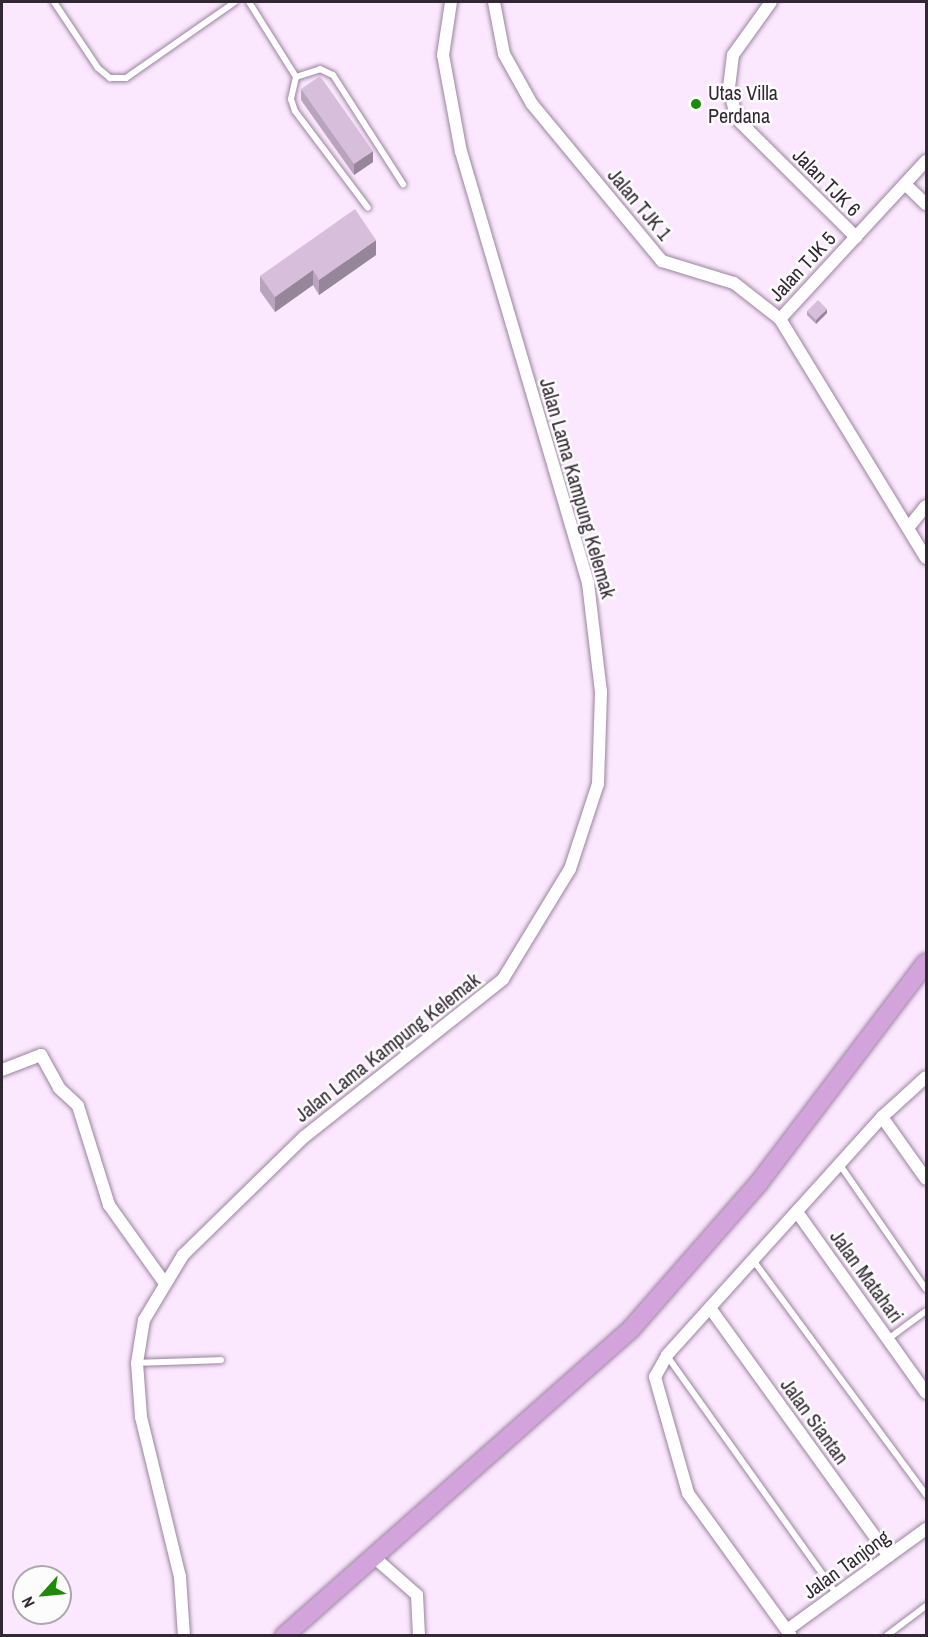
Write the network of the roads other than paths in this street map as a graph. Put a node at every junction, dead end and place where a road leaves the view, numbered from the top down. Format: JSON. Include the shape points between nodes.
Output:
{"nodes":[{"id":1,"x":54,"y":2,"type":"edge"},
{"id":2,"x":235,"y":2,"type":"edge"},
{"id":3,"x":249,"y":2,"type":"edge"},
{"id":4,"x":451,"y":2,"type":"edge"},
{"id":5,"x":494,"y":2,"type":"edge"},
{"id":6,"x":771,"y":2,"type":"edge"},
{"id":7,"x":296,"y":77,"type":"junction"},
{"id":8,"x":927,"y":161,"type":"edge"},
{"id":9,"x":403,"y":183,"type":"dead end"},
{"id":10,"x":905,"y":184,"type":"junction"},
{"id":11,"x":927,"y":204,"type":"edge"},
{"id":12,"x":368,"y":208,"type":"dead end"},
{"id":13,"x":855,"y":237,"type":"junction"},
{"id":14,"x":780,"y":319,"type":"junction"},
{"id":15,"x":927,"y":506,"type":"edge"},
{"id":16,"x":908,"y":528,"type":"junction"},
{"id":17,"x":927,"y":558,"type":"edge"},
{"id":18,"x":927,"y":963,"type":"edge"},
{"id":19,"x":2,"y":1070,"type":"edge"},
{"id":20,"x":927,"y":1077,"type":"edge"},
{"id":21,"x":882,"y":1117,"type":"junction"},
{"id":22,"x":840,"y":1165,"type":"junction"},
{"id":23,"x":927,"y":1179,"type":"edge"},
{"id":24,"x":797,"y":1212,"type":"junction"},
{"id":25,"x":753,"y":1260,"type":"junction"},
{"id":26,"x":164,"y":1282,"type":"junction"},
{"id":27,"x":927,"y":1289,"type":"edge"},
{"id":28,"x":710,"y":1308,"type":"junction"},
{"id":29,"x":927,"y":1311,"type":"edge"},
{"id":30,"x":888,"y":1339,"type":"junction"},
{"id":31,"x":667,"y":1355,"type":"junction"},
{"id":32,"x":221,"y":1360,"type":"dead end"},
{"id":33,"x":137,"y":1363,"type":"junction"},
{"id":34,"x":927,"y":1393,"type":"edge"},
{"id":35,"x":927,"y":1495,"type":"edge"},
{"id":36,"x":927,"y":1529,"type":"edge"},
{"id":37,"x":889,"y":1556,"type":"junction"},
{"id":38,"x":375,"y":1558,"type":"junction"},
{"id":39,"x":837,"y":1594,"type":"junction"},
{"id":40,"x":927,"y":1606,"type":"edge"},
{"id":41,"x":789,"y":1633,"type":"edge"},
{"id":42,"x":184,"y":1635,"type":"edge"},
{"id":43,"x":284,"y":1635,"type":"edge"},
{"id":44,"x":419,"y":1635,"type":"edge"},
{"id":45,"x":886,"y":1635,"type":"edge"}],
"edges":[{"from":1,"to":2,"type":"lane","via":[[98,68],[110,78],[126,78]]},
{"from":3,"to":7,"type":"lane"},
{"from":4,"to":26,"type":"street","name":"Jalan Lama Kampung Kelemak","via":[[443,55],[460,152],[588,583],[601,692],[597,784],[570,869],[503,979],[453,1024],[320,1122],[183,1255]]},
{"from":5,"to":14,"type":"street","name":"Jalan TJK 1","via":[[515,79],[650,249],[675,268],[734,283]]},
{"from":6,"to":13,"type":"street","name":"Jalan TJK 6","via":[[733,55],[729,89],[737,119]]},
{"from":7,"to":9,"type":"lane","via":[[320,69],[333,75]]},
{"from":7,"to":12,"type":"lane","via":[[291,99],[295,111]]},
{"from":8,"to":10,"type":"street","name":"Jalan TJK 5"},
{"from":10,"to":11,"type":"street"},
{"from":10,"to":13,"type":"street","name":"Jalan TJK 5"},
{"from":13,"to":14,"type":"street","name":"Jalan TJK 5"},
{"from":14,"to":16,"type":"street","name":"Jalan TJK 1"},
{"from":15,"to":16,"type":"street"},
{"from":16,"to":17,"type":"street","name":"Jalan TJK 1"},
{"from":18,"to":38,"type":"main road","via":[[758,1184],[631,1329]]},
{"from":19,"to":26,"type":"street","via":[[35,1053],[44,1059],[59,1089],[78,1106],[109,1205]]},
{"from":20,"to":21,"type":"street"},
{"from":21,"to":22,"type":"street"},
{"from":21,"to":23,"type":"street"},
{"from":22,"to":24,"type":"street"},
{"from":22,"to":27,"type":"lane"},
{"from":24,"to":25,"type":"street"},
{"from":24,"to":30,"type":"street","name":"Jalan Matahari"},
{"from":25,"to":28,"type":"street"},
{"from":25,"to":35,"type":"lane"},
{"from":26,"to":33,"type":"street","name":"Jalan Lama Kampung Kelemak","via":[[144,1320]]},
{"from":28,"to":31,"type":"street"},
{"from":28,"to":37,"type":"street","name":"Jalan Siantan"},
{"from":29,"to":30,"type":"lane"},
{"from":30,"to":34,"type":"street","name":"Jalan Matahari"},
{"from":31,"to":39,"type":"lane"},
{"from":31,"to":41,"type":"street","via":[[655,1377],[679,1474]]},
{"from":32,"to":33,"type":"lane"},
{"from":33,"to":42,"type":"street","name":"Jalan Lama Kampung Kelemak","via":[[152,1476],[180,1577]]},
{"from":36,"to":37,"type":"street","name":"Jalan Tanjong"},
{"from":37,"to":39,"type":"street","name":"Jalan Tanjong"},
{"from":38,"to":43,"type":"main road"},
{"from":38,"to":44,"type":"street","via":[[417,1595]]},
{"from":39,"to":41,"type":"street","name":"Jalan Tanjong"},
{"from":40,"to":45,"type":"lane"}]}
